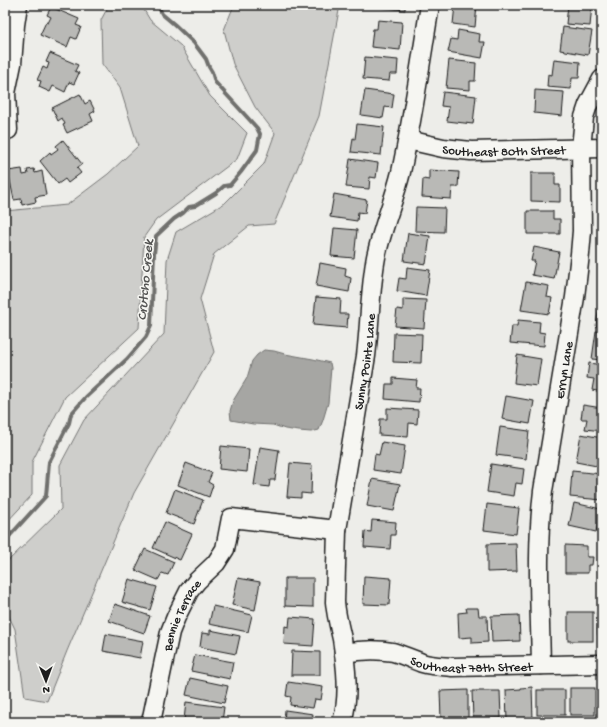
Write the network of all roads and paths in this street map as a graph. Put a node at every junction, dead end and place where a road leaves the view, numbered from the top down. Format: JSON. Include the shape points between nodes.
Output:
{"nodes":[{"id":1,"x":18,"y":5,"type":"edge"},
{"id":2,"x":430,"y":5,"type":"edge"},
{"id":3,"x":602,"y":79,"type":"edge"},
{"id":4,"x":8,"y":130,"type":"dead end"},
{"id":5,"x":408,"y":140,"type":"junction"},
{"id":6,"x":581,"y":148,"type":"junction"},
{"id":7,"x":602,"y":148,"type":"edge"},
{"id":8,"x":336,"y":530,"type":"junction"},
{"id":9,"x":344,"y":653,"type":"junction"},
{"id":10,"x":602,"y":664,"type":"edge"},
{"id":11,"x":541,"y":665,"type":"junction"},
{"id":12,"x":152,"y":722,"type":"edge"},
{"id":13,"x":342,"y":722,"type":"edge"}],
"edges":[{"from":1,"to":4,"type":"street","via":[[12,64],[6,93]]},
{"from":2,"to":5,"type":"street","name":"Sunny Pointe Lane"},
{"from":3,"to":6,"type":"street","name":"Erryn Lane","via":[[584,117]]},
{"from":5,"to":6,"type":"street","name":"Southeast 80th Street","via":[[471,151]]},
{"from":5,"to":8,"type":"street","name":"Sunny Pointe Lane","via":[[376,257],[366,356]]},
{"from":6,"to":7,"type":"street","name":"Southeast 80th Street"},
{"from":6,"to":11,"type":"street","name":"Erryn Lane","via":[[582,231],[578,275],[540,517]]},
{"from":8,"to":9,"type":"street","name":"Sunny Pointe Lane","via":[[335,602]]},
{"from":8,"to":12,"type":"street","name":"Bennie Terrace","via":[[231,518],[225,549],[216,563],[189,591],[170,632]]},
{"from":9,"to":11,"type":"street","name":"Southeast 78th Street","via":[[376,650],[423,663],[452,667]]},
{"from":9,"to":13,"type":"street","name":"Sunny Pointe Lane","via":[[346,703]]},
{"from":10,"to":11,"type":"street","name":"Southeast 78th Street"}]}
